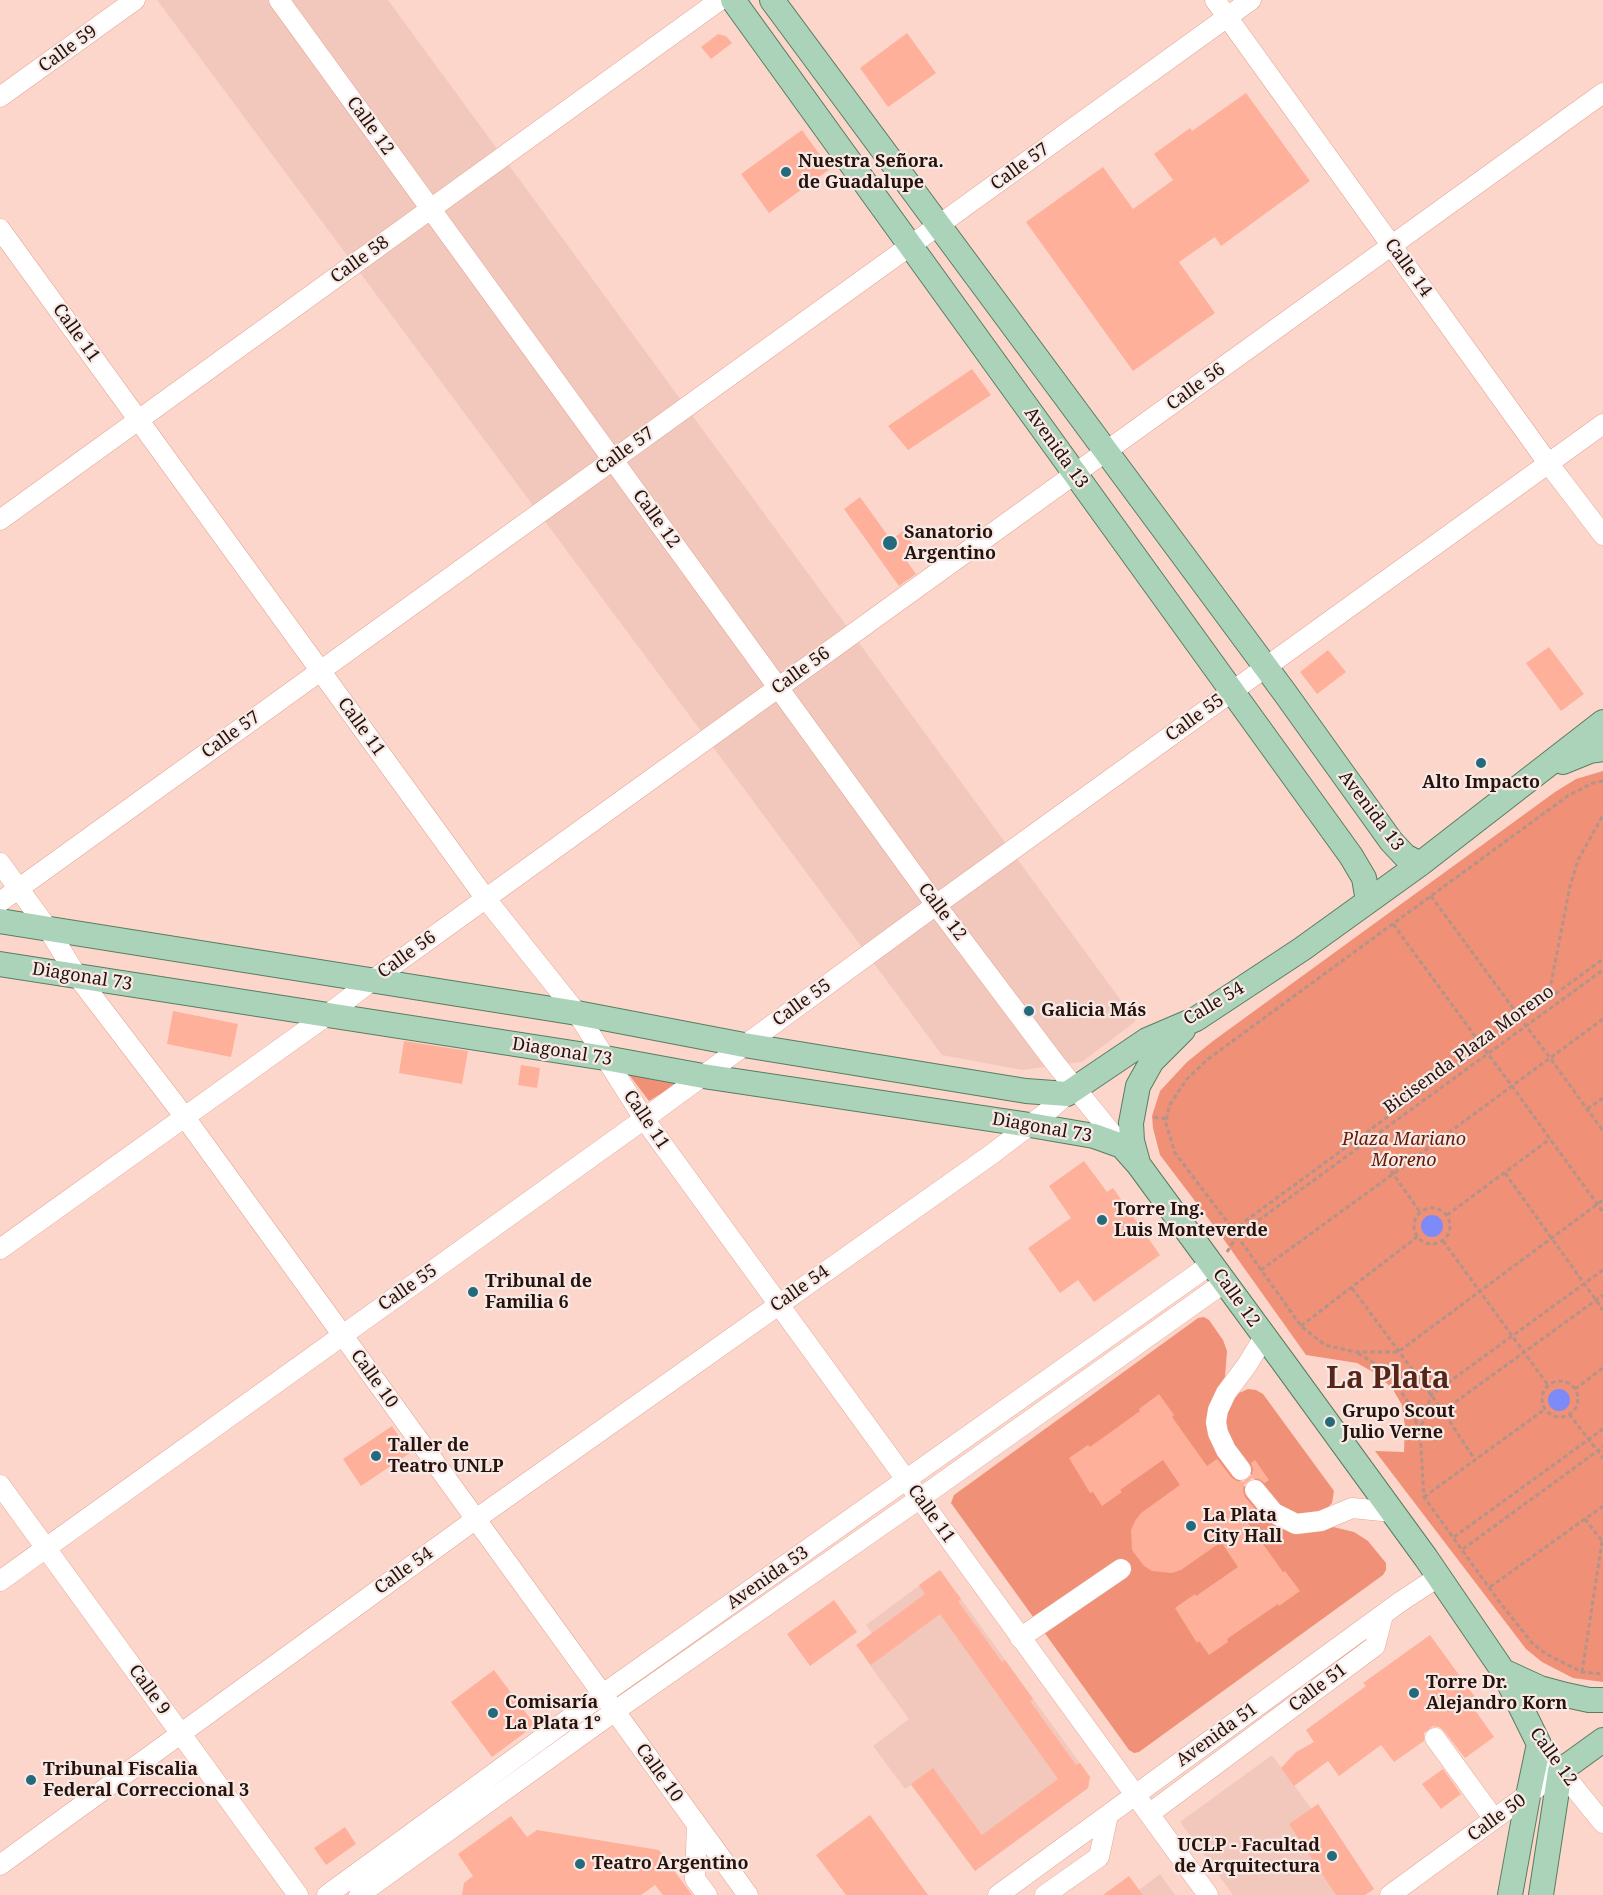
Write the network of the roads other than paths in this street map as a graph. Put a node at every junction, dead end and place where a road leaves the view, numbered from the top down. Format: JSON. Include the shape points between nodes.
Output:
{"nodes":[{"id":1,"x":135,"y":0,"type":"edge"},
{"id":2,"x":279,"y":0,"type":"edge"},
{"id":3,"x":720,"y":0,"type":"edge"},
{"id":4,"x":733,"y":0,"type":"edge"},
{"id":5,"x":772,"y":0,"type":"edge"},
{"id":6,"x":1215,"y":0,"type":"edge"},
{"id":7,"x":1251,"y":0,"type":"edge"},
{"id":8,"x":1227,"y":17,"type":"junction"},
{"id":9,"x":1603,"y":93,"type":"edge"},
{"id":10,"x":0,"y":97,"type":"edge"},
{"id":11,"x":431,"y":209,"type":"junction"},
{"id":12,"x":939,"y":225,"type":"junction"},
{"id":13,"x":0,"y":229,"type":"edge"},
{"id":14,"x":911,"y":245,"type":"junction"},
{"id":15,"x":1392,"y":246,"type":"junction"},
{"id":16,"x":138,"y":420,"type":"junction"},
{"id":17,"x":1603,"y":424,"type":"edge"},
{"id":18,"x":1106,"y":452,"type":"junction"},
{"id":19,"x":613,"y":460,"type":"junction"},
{"id":20,"x":1548,"y":463,"type":"junction"},
{"id":21,"x":1075,"y":474,"type":"junction"},
{"id":22,"x":0,"y":520,"type":"edge"},
{"id":23,"x":1603,"y":535,"type":"edge"},
{"id":24,"x":1266,"y":667,"type":"junction"},
{"id":25,"x":320,"y":671,"type":"junction"},
{"id":26,"x":778,"y":688,"type":"junction"},
{"id":27,"x":1232,"y":692,"type":"junction"},
{"id":28,"x":1603,"y":722,"type":"edge"},
{"id":29,"x":1603,"y":749,"type":"edge"},
{"id":30,"x":1539,"y":772,"type":"junction"},
{"id":31,"x":0,"y":863,"type":"edge"},
{"id":32,"x":1420,"y":864,"type":"junction"},
{"id":33,"x":18,"y":889,"type":"junction"},
{"id":34,"x":486,"y":899,"type":"junction"},
{"id":35,"x":1368,"y":901,"type":"junction"},
{"id":36,"x":0,"y":902,"type":"edge"},
{"id":37,"x":936,"y":905,"type":"junction"},
{"id":38,"x":0,"y":921,"type":"edge"},
{"id":39,"x":48,"y":929,"type":"junction"},
{"id":40,"x":0,"y":964,"type":"edge"},
{"id":41,"x":77,"y":976,"type":"junction"},
{"id":42,"x":370,"y":982,"type":"junction"},
{"id":43,"x":577,"y":1013,"type":"junction"},
{"id":44,"x":326,"y":1016,"type":"junction"},
{"id":45,"x":1196,"y":1019,"type":"junction"},
{"id":46,"x":744,"y":1045,"type":"junction"},
{"id":47,"x":605,"y":1058,"type":"junction"},
{"id":48,"x":703,"y":1076,"type":"junction"},
{"id":49,"x":1071,"y":1092,"type":"junction"},
{"id":50,"x":184,"y":1116,"type":"junction"},
{"id":51,"x":644,"y":1119,"type":"junction"},
{"id":52,"x":1030,"y":1125,"type":"junction"},
{"id":53,"x":1122,"y":1146,"type":"junction"},
{"id":54,"x":1138,"y":1164,"type":"junction"},
{"id":55,"x":0,"y":1249,"type":"edge"},
{"id":56,"x":1218,"y":1273,"type":"junction"},
{"id":57,"x":779,"y":1303,"type":"junction"},
{"id":58,"x":342,"y":1335,"type":"junction"},
{"id":59,"x":1264,"y":1337,"type":"junction"},
{"id":60,"x":1241,"y":1470,"type":"dead end"},
{"id":61,"x":906,"y":1481,"type":"junction"},
{"id":62,"x":0,"y":1485,"type":"edge"},
{"id":63,"x":1255,"y":1490,"type":"dead end"},
{"id":64,"x":919,"y":1499,"type":"junction"},
{"id":65,"x":1392,"y":1512,"type":"junction"},
{"id":66,"x":476,"y":1519,"type":"junction"},
{"id":67,"x":46,"y":1548,"type":"junction"},
{"id":68,"x":1121,"y":1569,"type":"dead end"},
{"id":69,"x":1438,"y":1577,"type":"junction"},
{"id":70,"x":0,"y":1581,"type":"edge"},
{"id":71,"x":1383,"y":1615,"type":"junction"},
{"id":72,"x":1020,"y":1638,"type":"junction"},
{"id":73,"x":1503,"y":1671,"type":"junction"},
{"id":74,"x":603,"y":1694,"type":"junction"},
{"id":75,"x":1603,"y":1700,"type":"edge"},
{"id":76,"x":615,"y":1711,"type":"junction"},
{"id":77,"x":181,"y":1734,"type":"junction"},
{"id":78,"x":1435,"y":1738,"type":"dead end"},
{"id":79,"x":1603,"y":1740,"type":"edge"},
{"id":80,"x":1539,"y":1744,"type":"junction"},
{"id":81,"x":1560,"y":1771,"type":"junction"},
{"id":82,"x":1135,"y":1794,"type":"junction"},
{"id":83,"x":1527,"y":1796,"type":"junction"},
{"id":84,"x":1149,"y":1814,"type":"junction"},
{"id":85,"x":1108,"y":1815,"type":"junction"},
{"id":86,"x":1494,"y":1819,"type":"junction"},
{"id":87,"x":1603,"y":1823,"type":"edge"},
{"id":88,"x":697,"y":1825,"type":"junction"},
{"id":89,"x":0,"y":1865,"type":"edge"},
{"id":90,"x":298,"y":1895,"type":"edge"},
{"id":91,"x":327,"y":1895,"type":"edge"},
{"id":92,"x":359,"y":1895,"type":"edge"},
{"id":93,"x":707,"y":1895,"type":"edge"},
{"id":94,"x":748,"y":1895,"type":"edge"},
{"id":95,"x":998,"y":1895,"type":"edge"},
{"id":96,"x":1045,"y":1895,"type":"edge"},
{"id":97,"x":1208,"y":1895,"type":"edge"},
{"id":98,"x":1390,"y":1895,"type":"edge"},
{"id":99,"x":1510,"y":1895,"type":"edge"},
{"id":100,"x":1541,"y":1895,"type":"edge"}],
"edges":[{"from":1,"to":10,"type":"street","name":"Calle 59"},
{"from":2,"to":11,"type":"street","name":"Calle 12"},
{"from":3,"to":11,"type":"street","name":"Calle 58"},
{"from":4,"to":14,"type":"main road","name":"Avenida 13"},
{"from":5,"to":12,"type":"main road","name":"Avenida 13"},
{"from":6,"to":8,"type":"street","name":"Calle 14"},
{"from":7,"to":8,"type":"street","name":"Calle 57"},
{"from":8,"to":12,"type":"street","name":"Calle 57"},
{"from":8,"to":15,"type":"street","name":"Calle 14"},
{"from":9,"to":15,"type":"street","name":"Calle 56"},
{"from":11,"to":16,"type":"street","name":"Calle 58"},
{"from":11,"to":19,"type":"street","name":"Calle 12"},
{"from":12,"to":14,"type":"street","name":"Calle 57"},
{"from":12,"to":18,"type":"main road","name":"Avenida 13"},
{"from":13,"to":16,"type":"street","name":"Calle 11"},
{"from":14,"to":19,"type":"street","name":"Calle 57"},
{"from":14,"to":21,"type":"main road","name":"Avenida 13"},
{"from":15,"to":18,"type":"street","name":"Calle 56"},
{"from":15,"to":20,"type":"street","name":"Calle 14"},
{"from":16,"to":22,"type":"street","name":"Calle 58"},
{"from":16,"to":25,"type":"street","name":"Calle 11"},
{"from":17,"to":20,"type":"street","name":"Calle 55"},
{"from":18,"to":21,"type":"street","name":"Calle 56"},
{"from":18,"to":24,"type":"main road","name":"Avenida 13"},
{"from":19,"to":25,"type":"street","name":"Calle 57"},
{"from":19,"to":26,"type":"street","name":"Calle 12"},
{"from":20,"to":23,"type":"street","name":"Calle 14"},
{"from":20,"to":24,"type":"street","name":"Calle 55"},
{"from":21,"to":26,"type":"street","name":"Calle 56"},
{"from":21,"to":27,"type":"main road","name":"Avenida 13"},
{"from":24,"to":27,"type":"street","name":"Calle 55"},
{"from":24,"to":32,"type":"main road","name":"Avenida 13","via":[[1391,841],[1405,856]]},
{"from":25,"to":33,"type":"street","name":"Calle 57"},
{"from":25,"to":34,"type":"street","name":"Calle 11"},
{"from":26,"to":34,"type":"street","name":"Calle 56"},
{"from":26,"to":37,"type":"street","name":"Calle 12"},
{"from":27,"to":35,"type":"main road","name":"Avenida 13","via":[[1352,856],[1364,878]]},
{"from":27,"to":37,"type":"street","name":"Calle 55"},
{"from":28,"to":30,"type":"main road","name":"Calle 54"},
{"from":29,"to":30,"type":"main road"},
{"from":30,"to":32,"type":"main road","name":"Calle 54"},
{"from":31,"to":33,"type":"street","name":"Calle 10"},
{"from":32,"to":35,"type":"main road","name":"Calle 54"},
{"from":33,"to":36,"type":"street","name":"Calle 57"},
{"from":33,"to":39,"type":"street","name":"Calle 10"},
{"from":34,"to":42,"type":"street","name":"Calle 56"},
{"from":34,"to":43,"type":"street","name":"Calle 11"},
{"from":35,"to":45,"type":"main road","name":"Calle 54"},
{"from":37,"to":46,"type":"street","name":"Calle 55"},
{"from":37,"to":49,"type":"street","name":"Calle 12"},
{"from":38,"to":39,"type":"main road","name":"Diagonal 73"},
{"from":39,"to":41,"type":"street","name":"Calle 10"},
{"from":39,"to":42,"type":"main road","name":"Diagonal 73"},
{"from":40,"to":41,"type":"main road","name":"Diagonal 73"},
{"from":41,"to":44,"type":"main road","name":"Diagonal 73"},
{"from":41,"to":50,"type":"street","name":"Calle 10"},
{"from":42,"to":43,"type":"main road","name":"Diagonal 73"},
{"from":42,"to":44,"type":"street","name":"Calle 56"},
{"from":43,"to":46,"type":"main road","name":"Diagonal 73"},
{"from":43,"to":47,"type":"street","name":"Calle 11"},
{"from":44,"to":47,"type":"main road","name":"Diagonal 73"},
{"from":44,"to":50,"type":"street","name":"Calle 56"},
{"from":45,"to":49,"type":"main road","name":"Calle 54","via":[[1147,1040]]},
{"from":45,"to":54,"type":"main road","via":[[1152,1061],[1138,1086],[1131,1124]]},
{"from":46,"to":48,"type":"street","name":"Calle 55"},
{"from":46,"to":49,"type":"main road","name":"Diagonal 73","via":[[1026,1091]]},
{"from":47,"to":48,"type":"main road","name":"Diagonal 73"},
{"from":47,"to":51,"type":"street","name":"Calle 11"},
{"from":48,"to":51,"type":"street","name":"Calle 55"},
{"from":48,"to":52,"type":"main road","name":"Diagonal 73"},
{"from":49,"to":52,"type":"street","name":"Calle 54"},
{"from":49,"to":53,"type":"street","name":"Calle 12"},
{"from":50,"to":55,"type":"street","name":"Calle 56"},
{"from":50,"to":58,"type":"street","name":"Calle 10"},
{"from":51,"to":57,"type":"street","name":"Calle 11"},
{"from":51,"to":58,"type":"street","name":"Calle 55"},
{"from":52,"to":53,"type":"main road","name":"Diagonal 73","via":[[1094,1136]]},
{"from":52,"to":57,"type":"street","name":"Calle 54"},
{"from":53,"to":54,"type":"main road","name":"Calle 12"},
{"from":54,"to":56,"type":"main road","name":"Calle 12"},
{"from":56,"to":59,"type":"main road","name":"Calle 12"},
{"from":56,"to":61,"type":"street","name":"Avenida 53"},
{"from":56,"to":64,"type":"street","name":"Avenida 53"},
{"from":57,"to":61,"type":"street","name":"Calle 11"},
{"from":57,"to":66,"type":"street","name":"Calle 54"},
{"from":58,"to":66,"type":"street","name":"Calle 10"},
{"from":58,"to":67,"type":"street","name":"Calle 55"},
{"from":59,"to":60,"type":"street","via":[[1218,1410],[1218,1433]]},
{"from":59,"to":65,"type":"main road","name":"Calle 12"},
{"from":61,"to":64,"type":"street","name":"Calle 11"},
{"from":61,"to":74,"type":"street","name":"Avenida 53"},
{"from":62,"to":67,"type":"street","name":"Calle 9"},
{"from":63,"to":65,"type":"street","via":[[1274,1514],[1296,1524],[1321,1521],[1352,1508]]},
{"from":64,"to":72,"type":"street","name":"Calle 11"},
{"from":64,"to":76,"type":"street","name":"Avenida 53"},
{"from":65,"to":69,"type":"main road","name":"Calle 12"},
{"from":66,"to":74,"type":"street","name":"Calle 10"},
{"from":66,"to":77,"type":"street","name":"Calle 54"},
{"from":67,"to":70,"type":"street","name":"Calle 55"},
{"from":67,"to":77,"type":"street","name":"Calle 9"},
{"from":68,"to":72,"type":"street"},
{"from":69,"to":71,"type":"street","name":"Avenida 51"},
{"from":69,"to":73,"type":"main road","name":"Calle 12"},
{"from":71,"to":82,"type":"street","name":"Avenida 51"},
{"from":71,"to":84,"type":"street","name":"Calle 51","via":[[1374,1646]]},
{"from":72,"to":82,"type":"street","name":"Calle 11"},
{"from":73,"to":75,"type":"main road","via":[[1540,1688]]},
{"from":73,"to":80,"type":"main road","name":"Calle 12"},
{"from":74,"to":76,"type":"street","name":"Calle 10"},
{"from":74,"to":91,"type":"street","name":"Avenida 53"},
{"from":76,"to":88,"type":"street","name":"Calle 10"},
{"from":76,"to":92,"type":"street","name":"Avenida 53"},
{"from":77,"to":89,"type":"street","name":"Calle 54"},
{"from":77,"to":90,"type":"street","name":"Calle 9"},
{"from":78,"to":86,"type":"street"},
{"from":79,"to":81,"type":"main road","name":"Calle 50"},
{"from":80,"to":81,"type":"street","name":"Calle 12"},
{"from":80,"to":83,"type":"main road"},
{"from":81,"to":83,"type":"street","name":"Calle 50"},
{"from":81,"to":87,"type":"street","name":"Calle 12"},
{"from":81,"to":100,"type":"main road"},
{"from":82,"to":84,"type":"street","name":"Calle 11"},
{"from":82,"to":85,"type":"street","name":"Avenida 51"},
{"from":83,"to":86,"type":"street","name":"Calle 50"},
{"from":83,"to":99,"type":"main road"},
{"from":84,"to":97,"type":"street","name":"Calle 11"},
{"from":85,"to":95,"type":"street","name":"Avenida 51"},
{"from":85,"to":96,"type":"street","via":[[1099,1857]]},
{"from":86,"to":98,"type":"street","name":"Calle 50"},
{"from":88,"to":93,"type":"street","via":[[695,1879]]},
{"from":88,"to":94,"type":"street","name":"Calle 10"}]}
